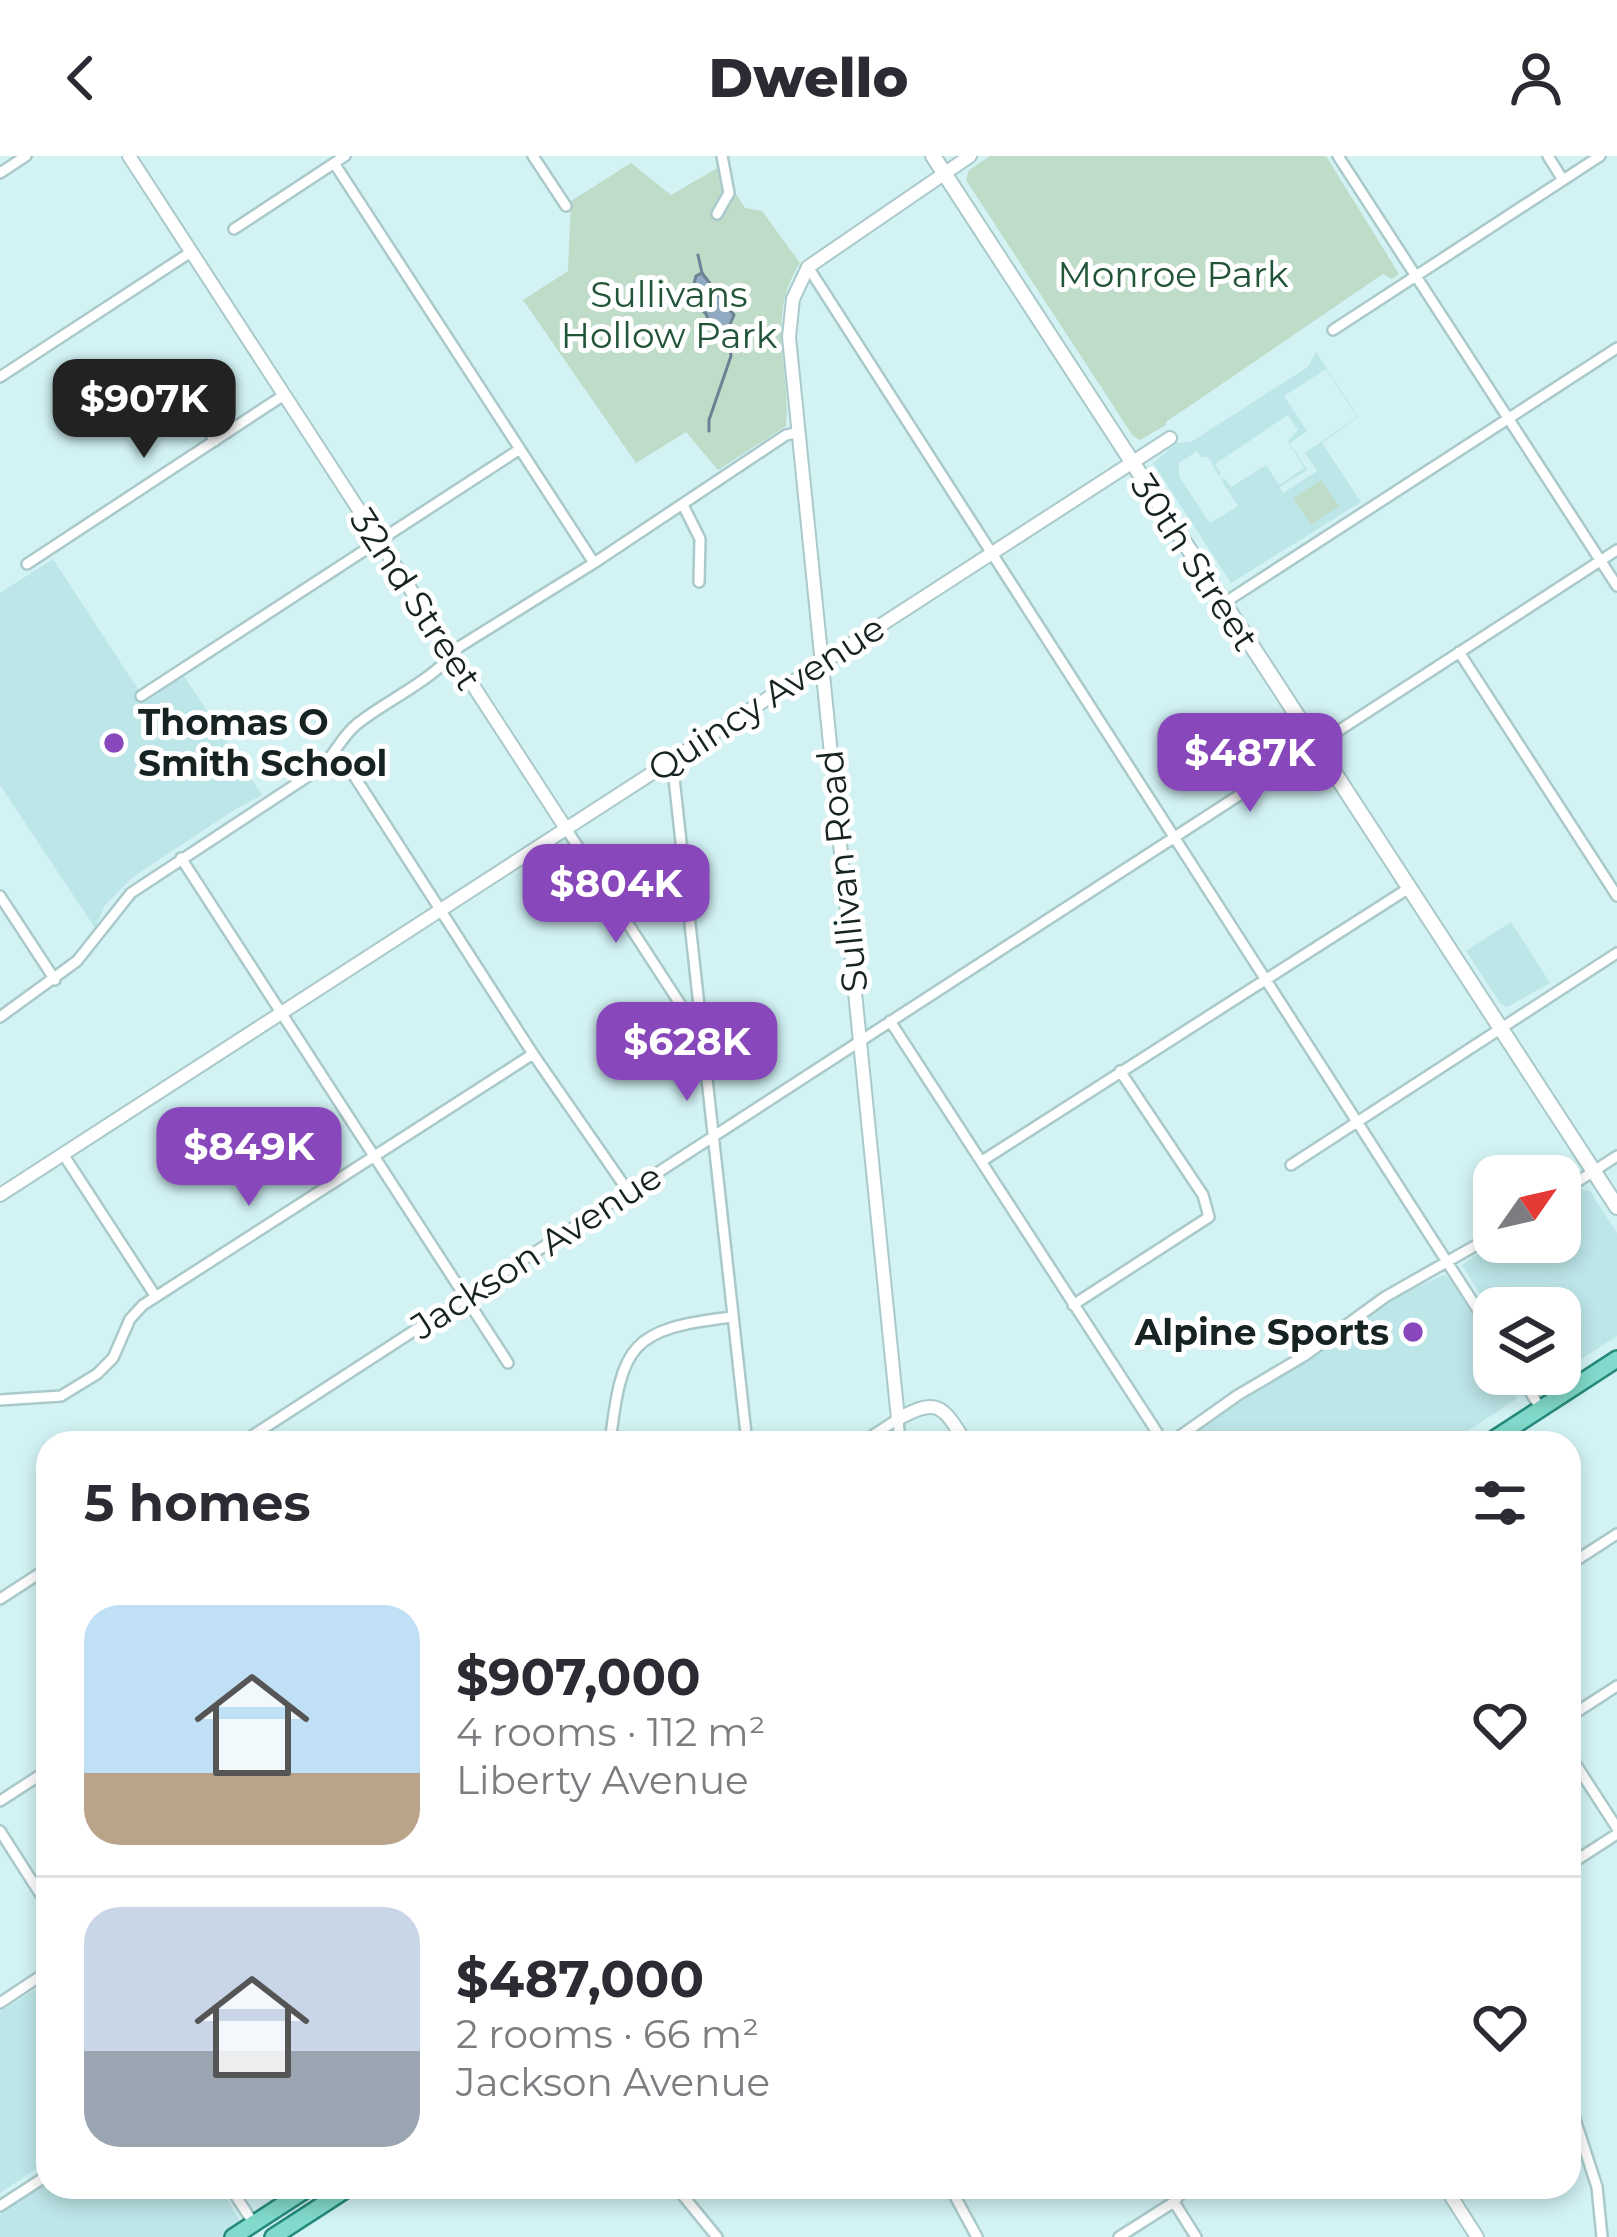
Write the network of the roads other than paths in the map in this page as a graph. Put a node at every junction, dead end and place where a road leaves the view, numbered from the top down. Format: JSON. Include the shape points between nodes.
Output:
{"nodes":[{"id":1,"x":26,"y":156,"type":"edge"},
{"id":2,"x":129,"y":156,"type":"edge"},
{"id":3,"x":533,"y":156,"type":"edge"},
{"id":4,"x":722,"y":156,"type":"edge"},
{"id":5,"x":933,"y":156,"type":"edge"},
{"id":6,"x":970,"y":156,"type":"edge"},
{"id":7,"x":1338,"y":156,"type":"edge"},
{"id":8,"x":1548,"y":156,"type":"edge"},
{"id":9,"x":1600,"y":156,"type":"edge"},
{"id":10,"x":339,"y":159,"type":"edge"},
{"id":11,"x":945,"y":172,"type":"junction"},
{"id":12,"x":0,"y":173,"type":"edge"},
{"id":13,"x":1563,"y":180,"type":"junction"},
{"id":14,"x":566,"y":206,"type":"dead end"},
{"id":15,"x":717,"y":214,"type":"dead end"},
{"id":16,"x":234,"y":229,"type":"dead end"},
{"id":17,"x":191,"y":252,"type":"junction"},
{"id":18,"x":808,"y":267,"type":"junction"},
{"id":19,"x":1416,"y":276,"type":"junction"},
{"id":20,"x":1333,"y":330,"type":"dead end"},
{"id":21,"x":1617,"y":348,"type":"edge"},
{"id":22,"x":169,"y":369,"type":"dead end"},
{"id":23,"x":0,"y":376,"type":"edge"},
{"id":24,"x":284,"y":395,"type":"junction"},
{"id":25,"x":1509,"y":418,"type":"junction"},
{"id":26,"x":796,"y":433,"type":"junction"},
{"id":27,"x":1170,"y":438,"type":"dead end"},
{"id":28,"x":215,"y":441,"type":"junction"},
{"id":29,"x":520,"y":449,"type":"junction"},
{"id":30,"x":1131,"y":465,"type":"junction"},
{"id":31,"x":683,"y":505,"type":"junction"},
{"id":32,"x":379,"y":541,"type":"junction"},
{"id":33,"x":1617,"y":550,"type":"edge"},
{"id":34,"x":991,"y":553,"type":"junction"},
{"id":35,"x":1600,"y":560,"type":"junction"},
{"id":36,"x":594,"y":563,"type":"junction"},
{"id":37,"x":28,"y":564,"type":"dead end"},
{"id":38,"x":699,"y":581,"type":"dead end"},
{"id":39,"x":1617,"y":586,"type":"edge"},
{"id":40,"x":1222,"y":604,"type":"junction"},
{"id":41,"x":1460,"y":652,"type":"junction"},
{"id":42,"x":453,"y":655,"type":"junction"},
{"id":43,"x":820,"y":663,"type":"junction"},
{"id":44,"x":141,"y":696,"type":"dead end"},
{"id":45,"x":1315,"y":746,"type":"junction"},
{"id":46,"x":335,"y":756,"type":"junction"},
{"id":47,"x":672,"y":760,"type":"junction"},
{"id":48,"x":565,"y":827,"type":"junction"},
{"id":49,"x":1174,"y":837,"type":"junction"},
{"id":50,"x":181,"y":858,"type":"junction"},
{"id":51,"x":1408,"y":888,"type":"junction"},
{"id":52,"x":0,"y":896,"type":"edge"},
{"id":53,"x":1617,"y":896,"type":"edge"},
{"id":54,"x":440,"y":910,"type":"junction"},
{"id":55,"x":1617,"y":953,"type":"edge"},
{"id":56,"x":55,"y":980,"type":"junction"},
{"id":57,"x":1267,"y":981,"type":"junction"},
{"id":58,"x":281,"y":1013,"type":"junction"},
{"id":59,"x":0,"y":1017,"type":"edge"},
{"id":60,"x":890,"y":1022,"type":"junction"},
{"id":61,"x":1501,"y":1029,"type":"junction"},
{"id":62,"x":704,"y":1041,"type":"junction"},
{"id":63,"x":860,"y":1041,"type":"junction"},
{"id":64,"x":533,"y":1054,"type":"junction"},
{"id":65,"x":1120,"y":1072,"type":"junction"},
{"id":66,"x":1357,"y":1122,"type":"junction"},
{"id":67,"x":713,"y":1137,"type":"junction"},
{"id":68,"x":63,"y":1154,"type":"junction"},
{"id":69,"x":373,"y":1155,"type":"junction"},
{"id":70,"x":1617,"y":1156,"type":"edge"},
{"id":71,"x":982,"y":1161,"type":"junction"},
{"id":72,"x":1291,"y":1166,"type":"dead end"},
{"id":73,"x":1594,"y":1171,"type":"junction"},
{"id":74,"x":1581,"y":1179,"type":"edge"},
{"id":75,"x":628,"y":1191,"type":"junction"},
{"id":76,"x":0,"y":1195,"type":"edge"},
{"id":77,"x":1617,"y":1207,"type":"edge"},
{"id":78,"x":1473,"y":1248,"type":"edge"},
{"id":79,"x":1448,"y":1264,"type":"junction"},
{"id":80,"x":156,"y":1297,"type":"junction"},
{"id":81,"x":466,"y":1297,"type":"junction"},
{"id":82,"x":1473,"y":1303,"type":"edge"},
{"id":83,"x":1073,"y":1305,"type":"junction"},
{"id":84,"x":732,"y":1317,"type":"junction"},
{"id":85,"x":1617,"y":1359,"type":"edge"},
{"id":86,"x":508,"y":1363,"type":"dead end"},
{"id":87,"x":1533,"y":1395,"type":"edge"},
{"id":88,"x":0,"y":1400,"type":"edge"},
{"id":89,"x":1541,"y":1408,"type":"junction"},
{"id":90,"x":898,"y":1419,"type":"junction"},
{"id":91,"x":259,"y":1431,"type":"edge"},
{"id":92,"x":611,"y":1431,"type":"edge"},
{"id":93,"x":746,"y":1431,"type":"edge"},
{"id":94,"x":880,"y":1431,"type":"edge"},
{"id":95,"x":899,"y":1431,"type":"edge"},
{"id":96,"x":959,"y":1431,"type":"edge"},
{"id":97,"x":1159,"y":1431,"type":"edge"},
{"id":98,"x":1185,"y":1431,"type":"edge"},
{"id":99,"x":1506,"y":1431,"type":"edge"},
{"id":100,"x":1617,"y":1534,"type":"edge"},
{"id":101,"x":1581,"y":1557,"type":"edge"},
{"id":102,"x":36,"y":1576,"type":"edge"},
{"id":103,"x":0,"y":1599,"type":"edge"},
{"id":104,"x":1617,"y":1686,"type":"edge"},
{"id":105,"x":1581,"y":1710,"type":"edge"},
{"id":106,"x":1581,"y":1773,"type":"edge"},
{"id":107,"x":36,"y":1778,"type":"edge"},
{"id":108,"x":0,"y":1801,"type":"edge"},
{"id":109,"x":1617,"y":1831,"type":"edge"},
{"id":110,"x":0,"y":1832,"type":"edge"},
{"id":111,"x":1581,"y":1856,"type":"edge"},
{"id":112,"x":36,"y":1888,"type":"edge"},
{"id":113,"x":36,"y":1979,"type":"edge"},
{"id":114,"x":0,"y":2002,"type":"edge"},
{"id":115,"x":1581,"y":2138,"type":"edge"},
{"id":116,"x":36,"y":2183,"type":"edge"},
{"id":117,"x":238,"y":2199,"type":"edge"},
{"id":118,"x":292,"y":2199,"type":"edge"},
{"id":119,"x":332,"y":2199,"type":"edge"},
{"id":120,"x":686,"y":2199,"type":"edge"},
{"id":121,"x":956,"y":2199,"type":"edge"},
{"id":122,"x":1176,"y":2199,"type":"edge"},
{"id":123,"x":1453,"y":2199,"type":"edge"},
{"id":124,"x":1174,"y":2202,"type":"junction"},
{"id":125,"x":0,"y":2206,"type":"edge"},
{"id":126,"x":254,"y":2224,"type":"junction"},
{"id":127,"x":233,"y":2237,"type":"edge"},
{"id":128,"x":273,"y":2237,"type":"edge"},
{"id":129,"x":717,"y":2237,"type":"edge"},
{"id":130,"x":977,"y":2237,"type":"edge"},
{"id":131,"x":1119,"y":2237,"type":"edge"},
{"id":132,"x":1196,"y":2237,"type":"edge"},
{"id":133,"x":1477,"y":2237,"type":"edge"},
{"id":134,"x":1602,"y":2237,"type":"edge"}],
"edges":[{"from":1,"to":12,"type":"street"},
{"from":2,"to":17,"type":"street","name":"32nd Street"},
{"from":3,"to":14,"type":"street"},
{"from":4,"to":15,"type":"street","via":[[729,194]]},
{"from":5,"to":11,"type":"main road","name":"30th Street"},
{"from":6,"to":11,"type":"street"},
{"from":7,"to":19,"type":"street"},
{"from":8,"to":13,"type":"street"},
{"from":9,"to":13,"type":"street"},
{"from":10,"to":16,"type":"street"},
{"from":10,"to":29,"type":"street"},
{"from":11,"to":18,"type":"street"},
{"from":11,"to":30,"type":"main road","name":"30th Street"},
{"from":13,"to":19,"type":"street"},
{"from":17,"to":23,"type":"street"},
{"from":17,"to":24,"type":"street","name":"32nd Street"},
{"from":18,"to":26,"type":"street","name":"Sullivan Road","via":[[793,299],[789,338]]},
{"from":18,"to":34,"type":"street"},
{"from":19,"to":20,"type":"street"},
{"from":19,"to":25,"type":"street"},
{"from":21,"to":25,"type":"street"},
{"from":22,"to":28,"type":"street"},
{"from":24,"to":28,"type":"street"},
{"from":24,"to":32,"type":"street","name":"32nd Street"},
{"from":25,"to":35,"type":"street"},
{"from":25,"to":40,"type":"street"},
{"from":26,"to":31,"type":"street"},
{"from":26,"to":43,"type":"street","name":"Sullivan Road"},
{"from":27,"to":30,"type":"street","name":"Quincy Avenue"},
{"from":28,"to":37,"type":"street"},
{"from":29,"to":32,"type":"street"},
{"from":29,"to":36,"type":"street"},
{"from":30,"to":34,"type":"street","name":"Quincy Avenue"},
{"from":30,"to":40,"type":"main road","name":"30th Street"},
{"from":31,"to":36,"type":"street"},
{"from":31,"to":38,"type":"street","via":[[700,538]]},
{"from":32,"to":42,"type":"street","name":"32nd Street"},
{"from":32,"to":44,"type":"street"},
{"from":33,"to":35,"type":"street","name":"Jackson Avenue"},
{"from":34,"to":43,"type":"street","name":"Quincy Avenue"},
{"from":34,"to":49,"type":"street"},
{"from":35,"to":39,"type":"street"},
{"from":35,"to":41,"type":"street","name":"Jackson Avenue"},
{"from":36,"to":42,"type":"street"},
{"from":40,"to":45,"type":"main road","name":"30th Street"},
{"from":41,"to":45,"type":"street","name":"Jackson Avenue"},
{"from":41,"to":53,"type":"street"},
{"from":42,"to":46,"type":"street","via":[[359,722]]},
{"from":42,"to":48,"type":"street","name":"32nd Street"},
{"from":43,"to":47,"type":"street","name":"Quincy Avenue"},
{"from":43,"to":63,"type":"street","name":"Sullivan Road"},
{"from":45,"to":49,"type":"street","name":"Jackson Avenue"},
{"from":45,"to":51,"type":"main road","name":"30th Street"},
{"from":46,"to":50,"type":"street"},
{"from":46,"to":54,"type":"street"},
{"from":47,"to":48,"type":"street","name":"Quincy Avenue"},
{"from":47,"to":62,"type":"street"},
{"from":48,"to":54,"type":"street","name":"Quincy Avenue"},
{"from":48,"to":62,"type":"street","name":"32nd Street"},
{"from":49,"to":57,"type":"street"},
{"from":49,"to":60,"type":"street","name":"Jackson Avenue"},
{"from":50,"to":56,"type":"street","via":[[130,893]]},
{"from":50,"to":58,"type":"street"},
{"from":51,"to":57,"type":"street"},
{"from":51,"to":61,"type":"main road","name":"30th Street"},
{"from":52,"to":56,"type":"street"},
{"from":54,"to":58,"type":"street","name":"Quincy Avenue"},
{"from":54,"to":64,"type":"street"},
{"from":55,"to":61,"type":"street"},
{"from":56,"to":59,"type":"street"},
{"from":57,"to":65,"type":"street"},
{"from":57,"to":66,"type":"street"},
{"from":58,"to":68,"type":"street","name":"Quincy Avenue"},
{"from":58,"to":69,"type":"street"},
{"from":60,"to":63,"type":"street","name":"Jackson Avenue"},
{"from":60,"to":71,"type":"street"},
{"from":61,"to":66,"type":"street"},
{"from":61,"to":73,"type":"main road","name":"30th Street"},
{"from":62,"to":67,"type":"street"},
{"from":63,"to":67,"type":"street","name":"Jackson Avenue"},
{"from":63,"to":90,"type":"street","name":"Sullivan Road"},
{"from":64,"to":69,"type":"street"},
{"from":64,"to":75,"type":"street"},
{"from":65,"to":71,"type":"street"},
{"from":65,"to":83,"type":"street","via":[[1203,1195],[1209,1217]]},
{"from":66,"to":72,"type":"street"},
{"from":66,"to":79,"type":"street"},
{"from":67,"to":75,"type":"street","name":"Jackson Avenue"},
{"from":67,"to":84,"type":"street"},
{"from":68,"to":76,"type":"street","name":"Quincy Avenue"},
{"from":68,"to":80,"type":"street"},
{"from":69,"to":80,"type":"street"},
{"from":69,"to":81,"type":"street"},
{"from":70,"to":73,"type":"street"},
{"from":71,"to":83,"type":"street"},
{"from":73,"to":74,"type":"street"},
{"from":73,"to":77,"type":"main road","name":"30th Street"},
{"from":75,"to":81,"type":"street","name":"Jackson Avenue"},
{"from":78,"to":79,"type":"street"},
{"from":79,"to":82,"type":"street"},
{"from":79,"to":98,"type":"street"},
{"from":80,"to":88,"type":"street","via":[[130,1319],[106,1366],[72,1391]]},
{"from":81,"to":86,"type":"street"},
{"from":81,"to":91,"type":"street","name":"Jackson Avenue"},
{"from":83,"to":97,"type":"street"},
{"from":84,"to":92,"type":"street","via":[[676,1325],[637,1349],[616,1388]]},
{"from":84,"to":93,"type":"street"},
{"from":85,"to":89,"type":"main road"},
{"from":87,"to":89,"type":"street"},
{"from":89,"to":99,"type":"main road"},
{"from":90,"to":94,"type":"street"},
{"from":90,"to":95,"type":"street","name":"Sullivan Road"},
{"from":90,"to":96,"type":"street","via":[[934,1406]]},
{"from":100,"to":101,"type":"street"},
{"from":102,"to":103,"type":"street"},
{"from":104,"to":105,"type":"street"},
{"from":106,"to":109,"type":"street"},
{"from":107,"to":108,"type":"street"},
{"from":109,"to":111,"type":"street"},
{"from":110,"to":112,"type":"street"},
{"from":113,"to":114,"type":"street"},
{"from":115,"to":134,"type":"street"},
{"from":116,"to":125,"type":"street"},
{"from":117,"to":126,"type":"street"},
{"from":118,"to":126,"type":"main road"},
{"from":119,"to":128,"type":"main road"},
{"from":120,"to":129,"type":"street"},
{"from":121,"to":130,"type":"street"},
{"from":122,"to":124,"type":"street"},
{"from":123,"to":133,"type":"street"},
{"from":124,"to":131,"type":"street"},
{"from":124,"to":132,"type":"street"},
{"from":126,"to":127,"type":"main road"}]}
